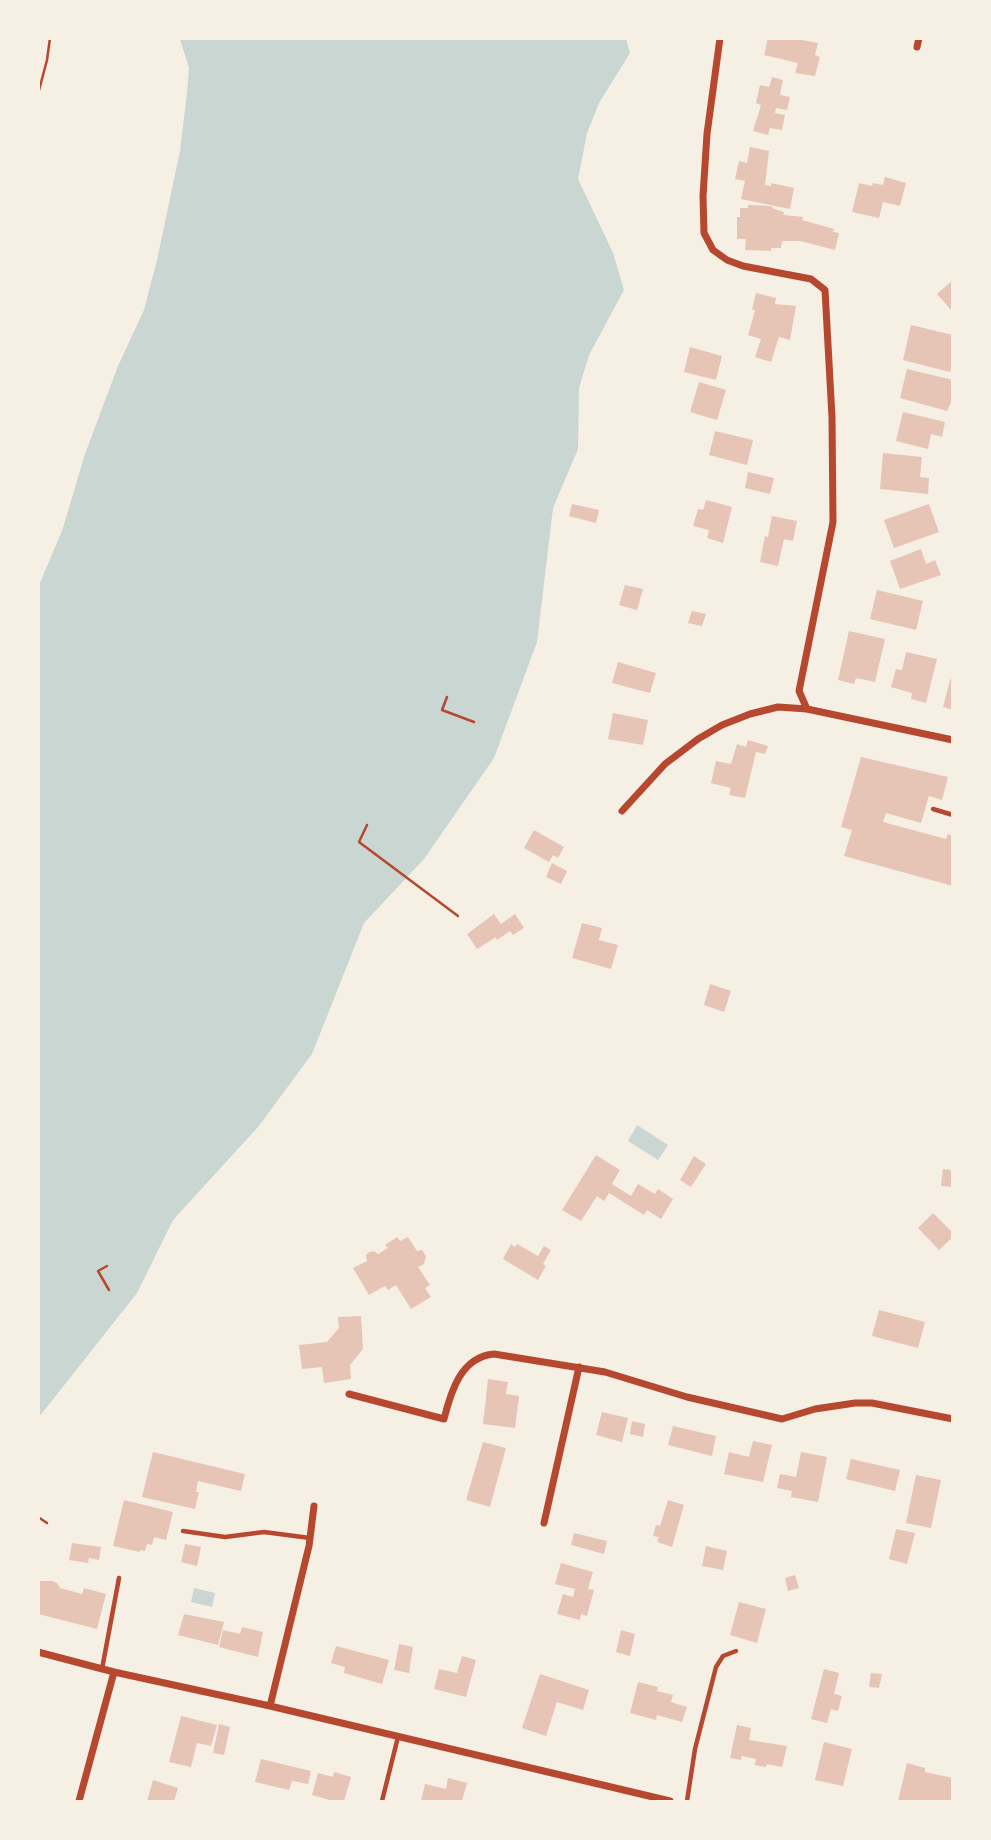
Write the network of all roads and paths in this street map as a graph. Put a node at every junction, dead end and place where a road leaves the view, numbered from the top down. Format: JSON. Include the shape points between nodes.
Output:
{"nodes":[{"id":1,"x":50,"y":38,"type":"edge"},
{"id":2,"x":720,"y":38,"type":"edge"},
{"id":3,"x":38,"y":94,"type":"edge"},
{"id":4,"x":447,"y":697,"type":"dead end"},
{"id":5,"x":807,"y":709,"type":"junction"},
{"id":6,"x":474,"y":722,"type":"dead end"},
{"id":7,"x":953,"y":740,"type":"edge"},
{"id":8,"x":933,"y":809,"type":"dead end"},
{"id":9,"x":622,"y":811,"type":"dead end"},
{"id":10,"x":953,"y":815,"type":"edge"},
{"id":11,"x":367,"y":825,"type":"dead end"},
{"id":12,"x":458,"y":916,"type":"dead end"},
{"id":13,"x":107,"y":1266,"type":"dead end"},
{"id":14,"x":109,"y":1290,"type":"dead end"},
{"id":15,"x":579,"y":1367,"type":"junction"},
{"id":16,"x":349,"y":1394,"type":"dead end"},
{"id":17,"x":953,"y":1419,"type":"edge"},
{"id":18,"x":314,"y":1506,"type":"dead end"},
{"id":19,"x":38,"y":1517,"type":"edge"},
{"id":20,"x":544,"y":1522,"type":"dead end"},
{"id":21,"x":47,"y":1523,"type":"dead end"},
{"id":22,"x":183,"y":1531,"type":"dead end"},
{"id":23,"x":310,"y":1538,"type":"junction"},
{"id":24,"x":119,"y":1578,"type":"dead end"},
{"id":25,"x":736,"y":1651,"type":"dead end"},
{"id":26,"x":38,"y":1652,"type":"edge"},
{"id":27,"x":102,"y":1669,"type":"junction"},
{"id":28,"x":114,"y":1672,"type":"junction"},
{"id":29,"x":270,"y":1706,"type":"junction"},
{"id":30,"x":398,"y":1737,"type":"junction"},
{"id":31,"x":79,"y":1801,"type":"edge"},
{"id":32,"x":382,"y":1801,"type":"edge"},
{"id":33,"x":670,"y":1801,"type":"edge"},
{"id":34,"x":687,"y":1801,"type":"edge"}],
"edges":[{"from":1,"to":3,"type":"path"},
{"from":2,"to":5,"type":"street","via":[[707,134],[704,233],[713,250],[727,260],[811,279],[825,290],[833,522],[799,691]]},
{"from":4,"to":6,"type":"path","via":[[442,710]]},
{"from":5,"to":7,"type":"street"},
{"from":5,"to":9,"type":"street","via":[[778,707],[722,725],[665,764]]},
{"from":8,"to":10,"type":"lane"},
{"from":11,"to":12,"type":"path","via":[[359,842]]},
{"from":13,"to":14,"type":"path","via":[[98,1271]]},
{"from":15,"to":16,"type":"street","via":[[500,1354],[481,1357],[455,1384],[444,1419]]},
{"from":15,"to":17,"type":"street","via":[[782,1419],[855,1403]]},
{"from":15,"to":20,"type":"street"},
{"from":18,"to":23,"type":"street"},
{"from":19,"to":21,"type":"path"},
{"from":22,"to":23,"type":"lane","via":[[225,1537],[264,1532]]},
{"from":23,"to":29,"type":"street"},
{"from":24,"to":27,"type":"lane"},
{"from":25,"to":34,"type":"lane","via":[[723,1656],[716,1667]]},
{"from":26,"to":27,"type":"street"},
{"from":27,"to":28,"type":"street"},
{"from":28,"to":29,"type":"street"},
{"from":28,"to":31,"type":"street"},
{"from":29,"to":30,"type":"street"},
{"from":30,"to":32,"type":"lane"},
{"from":30,"to":33,"type":"street"}]}
